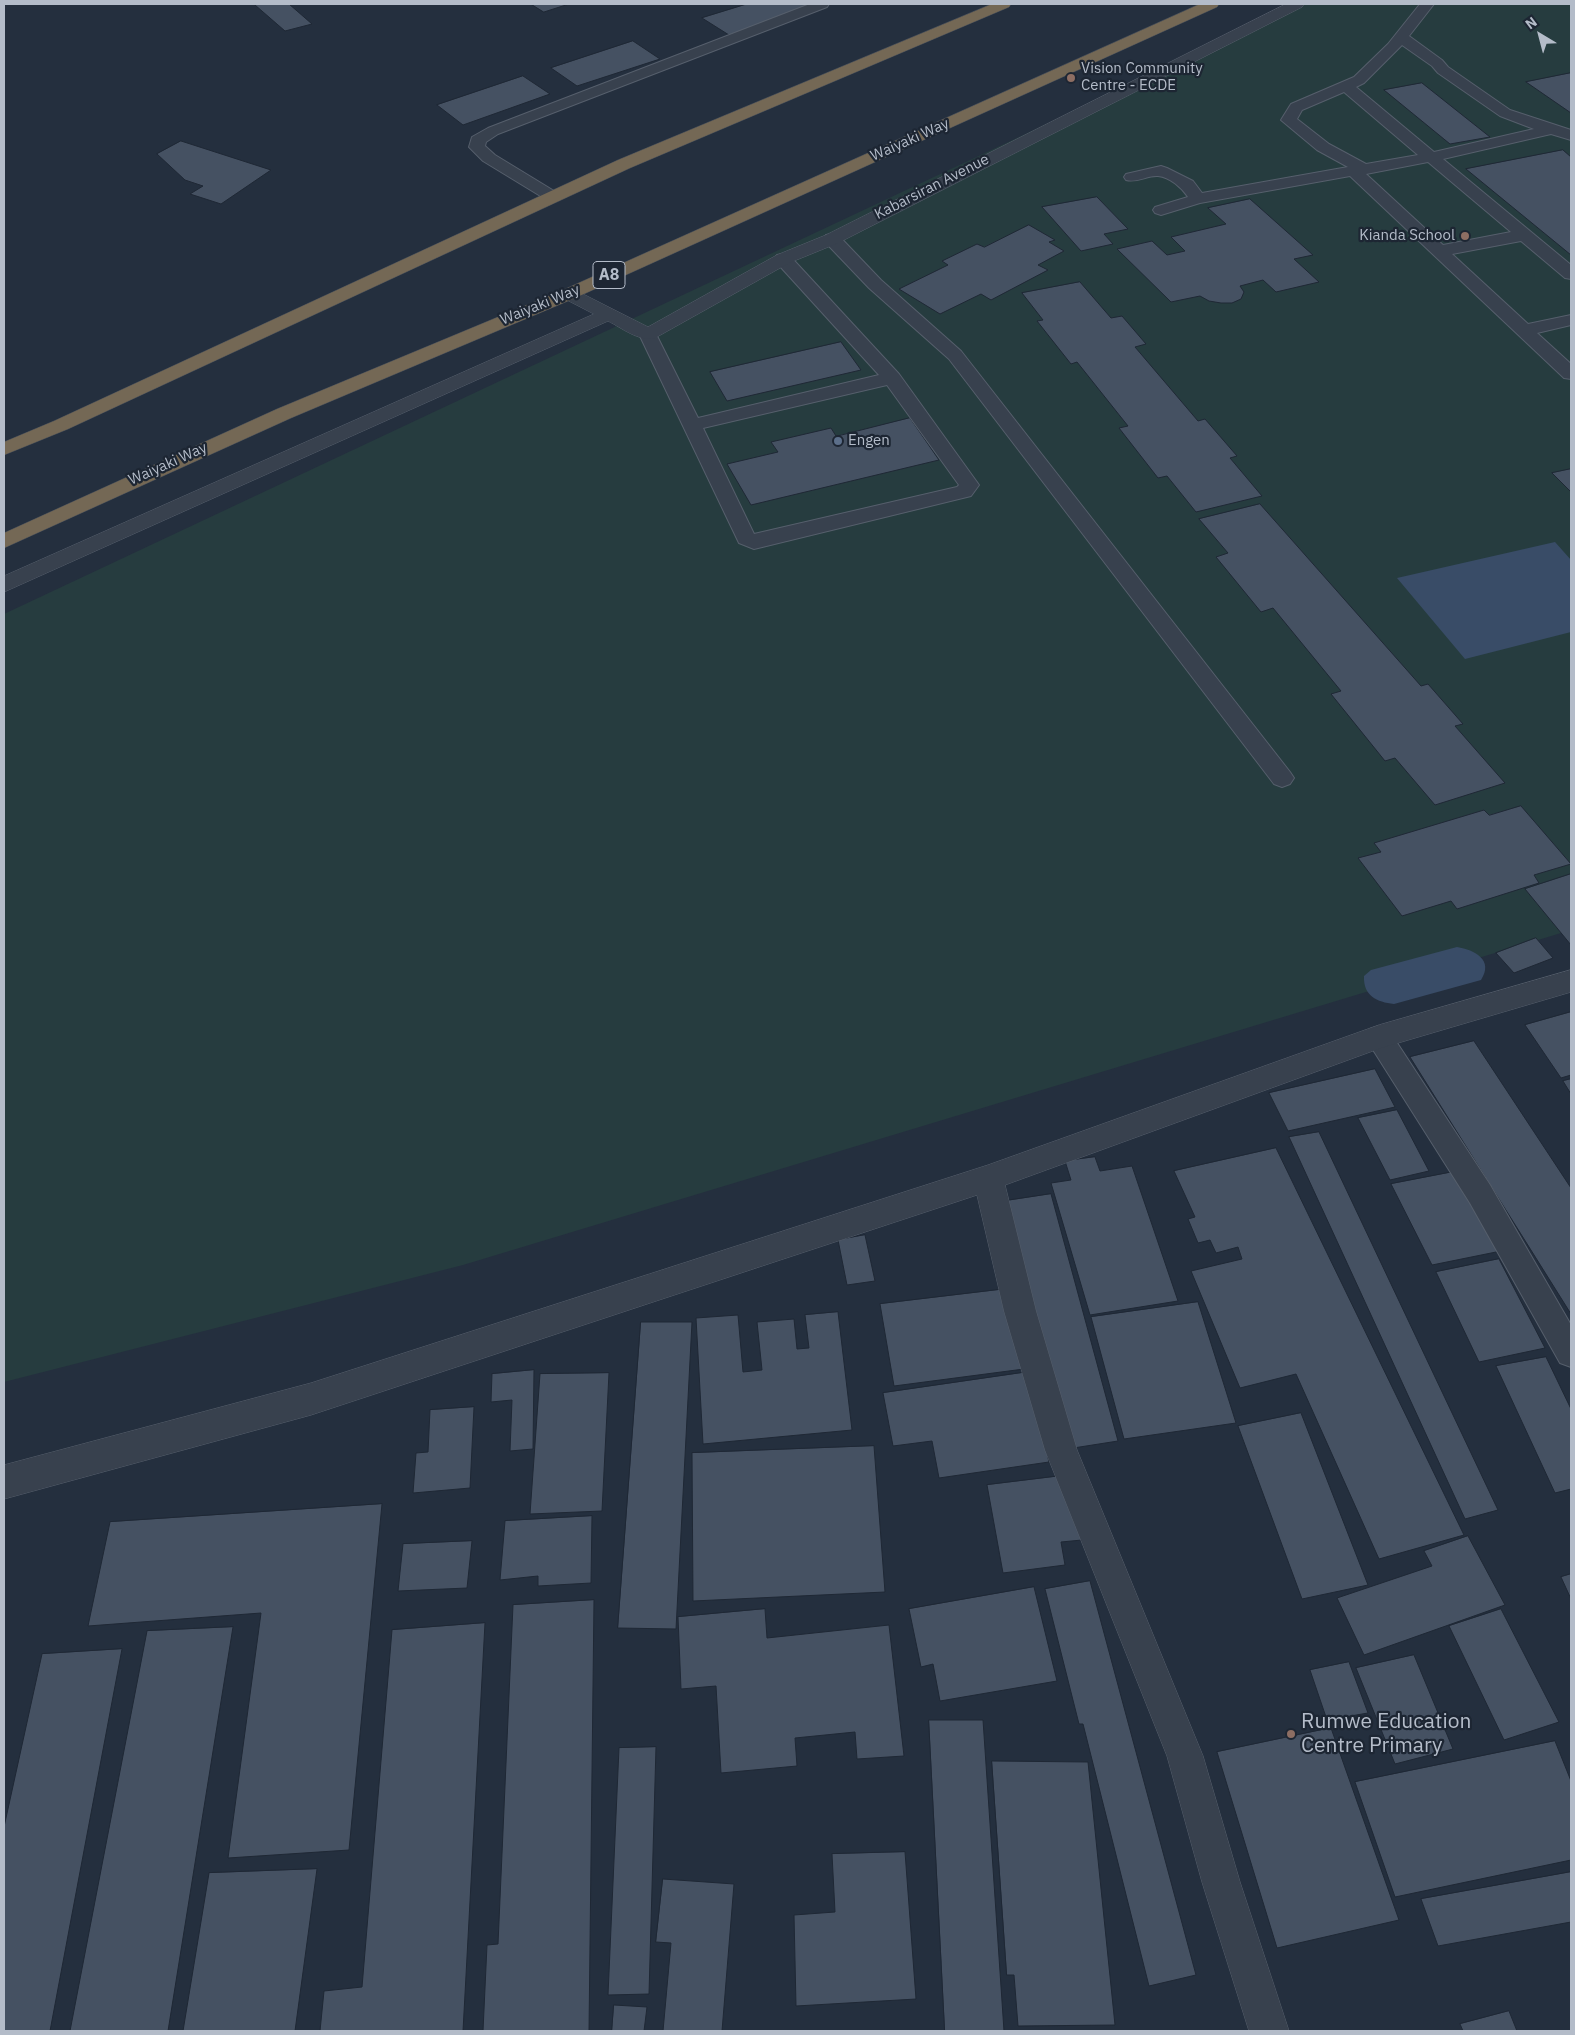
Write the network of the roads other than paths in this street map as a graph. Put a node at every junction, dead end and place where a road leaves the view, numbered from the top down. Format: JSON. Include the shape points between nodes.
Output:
{"nodes":[{"id":1,"x":822,"y":4,"type":"edge"},
{"id":2,"x":1004,"y":4,"type":"edge"},
{"id":3,"x":1212,"y":4,"type":"edge"},
{"id":4,"x":1297,"y":4,"type":"edge"},
{"id":5,"x":1427,"y":4,"type":"edge"},
{"id":6,"x":1400,"y":36,"type":"junction"},
{"id":7,"x":1346,"y":86,"type":"junction"},
{"id":8,"x":1552,"y":129,"type":"junction"},
{"id":9,"x":1571,"y":135,"type":"edge"},
{"id":10,"x":1431,"y":157,"type":"junction"},
{"id":11,"x":1359,"y":170,"type":"junction"},
{"id":12,"x":1132,"y":177,"type":"dead end"},
{"id":13,"x":553,"y":197,"type":"junction"},
{"id":14,"x":1198,"y":199,"type":"junction"},
{"id":15,"x":1161,"y":210,"type":"dead end"},
{"id":16,"x":1524,"y":235,"type":"junction"},
{"id":17,"x":832,"y":239,"type":"junction"},
{"id":18,"x":1440,"y":251,"type":"junction"},
{"id":19,"x":783,"y":259,"type":"junction"},
{"id":20,"x":1571,"y":274,"type":"edge"},
{"id":21,"x":569,"y":294,"type":"junction"},
{"id":22,"x":609,"y":314,"type":"junction"},
{"id":23,"x":1571,"y":320,"type":"edge"},
{"id":24,"x":1524,"y":330,"type":"junction"},
{"id":25,"x":648,"y":334,"type":"junction"},
{"id":26,"x":1571,"y":374,"type":"edge"},
{"id":27,"x":892,"y":378,"type":"junction"},
{"id":28,"x":691,"y":425,"type":"junction"},
{"id":29,"x":4,"y":449,"type":"edge"},
{"id":30,"x":4,"y":541,"type":"edge"},
{"id":31,"x":4,"y":585,"type":"edge"},
{"id":32,"x":1282,"y":778,"type":"dead end"},
{"id":33,"x":1571,"y":981,"type":"edge"},
{"id":34,"x":1379,"y":1037,"type":"junction"},
{"id":35,"x":988,"y":1178,"type":"junction"},
{"id":36,"x":1571,"y":1353,"type":"edge"},
{"id":37,"x":4,"y":1482,"type":"edge"},
{"id":38,"x":1269,"y":2031,"type":"edge"}],
"edges":[{"from":1,"to":13,"type":"lane","via":[[502,127],[478,140],[477,146],[489,158]]},
{"from":2,"to":13,"type":"highway"},
{"from":3,"to":21,"type":"highway","name":"Waiyaki Way","number":"A8"},
{"from":4,"to":17,"type":"street","name":"Kabarsiran Avenue"},
{"from":5,"to":6,"type":"lane"},
{"from":6,"to":7,"type":"lane","via":[[1359,80]]},
{"from":6,"to":8,"type":"lane","via":[[1505,112]]},
{"from":7,"to":10,"type":"lane"},
{"from":7,"to":11,"type":"lane","via":[[1296,107],[1289,120]]},
{"from":8,"to":9,"type":"lane"},
{"from":8,"to":10,"type":"lane"},
{"from":10,"to":11,"type":"lane"},
{"from":10,"to":16,"type":"lane"},
{"from":11,"to":14,"type":"lane"},
{"from":11,"to":18,"type":"lane"},
{"from":12,"to":14,"type":"lane","via":[[1161,171],[1187,184]]},
{"from":13,"to":29,"type":"highway"},
{"from":14,"to":15,"type":"lane"},
{"from":16,"to":18,"type":"lane"},
{"from":16,"to":20,"type":"lane"},
{"from":17,"to":19,"type":"street","name":"Kabarsiran Avenue"},
{"from":17,"to":32,"type":"lane","via":[[875,284],[955,355]]},
{"from":18,"to":24,"type":"lane"},
{"from":19,"to":25,"type":"street","name":"Kabarsiran Avenue"},
{"from":19,"to":27,"type":"lane"},
{"from":21,"to":22,"type":"street"},
{"from":21,"to":30,"type":"highway","name":"Waiyaki Way","number":"A8","via":[[152,470]]},
{"from":22,"to":25,"type":"street"},
{"from":22,"to":31,"type":"street"},
{"from":23,"to":24,"type":"lane"},
{"from":24,"to":26,"type":"lane"},
{"from":25,"to":28,"type":"lane"},
{"from":27,"to":28,"type":"lane"},
{"from":27,"to":28,"type":"lane","via":[[969,485],[964,492],[754,542],[746,538]]},
{"from":33,"to":34,"type":"street"},
{"from":34,"to":35,"type":"street"},
{"from":34,"to":36,"type":"lane","via":[[1480,1194]]},
{"from":35,"to":37,"type":"street","via":[[311,1399]]},
{"from":35,"to":38,"type":"street","via":[[1020,1311],[1061,1450],[1185,1756]]}]}
